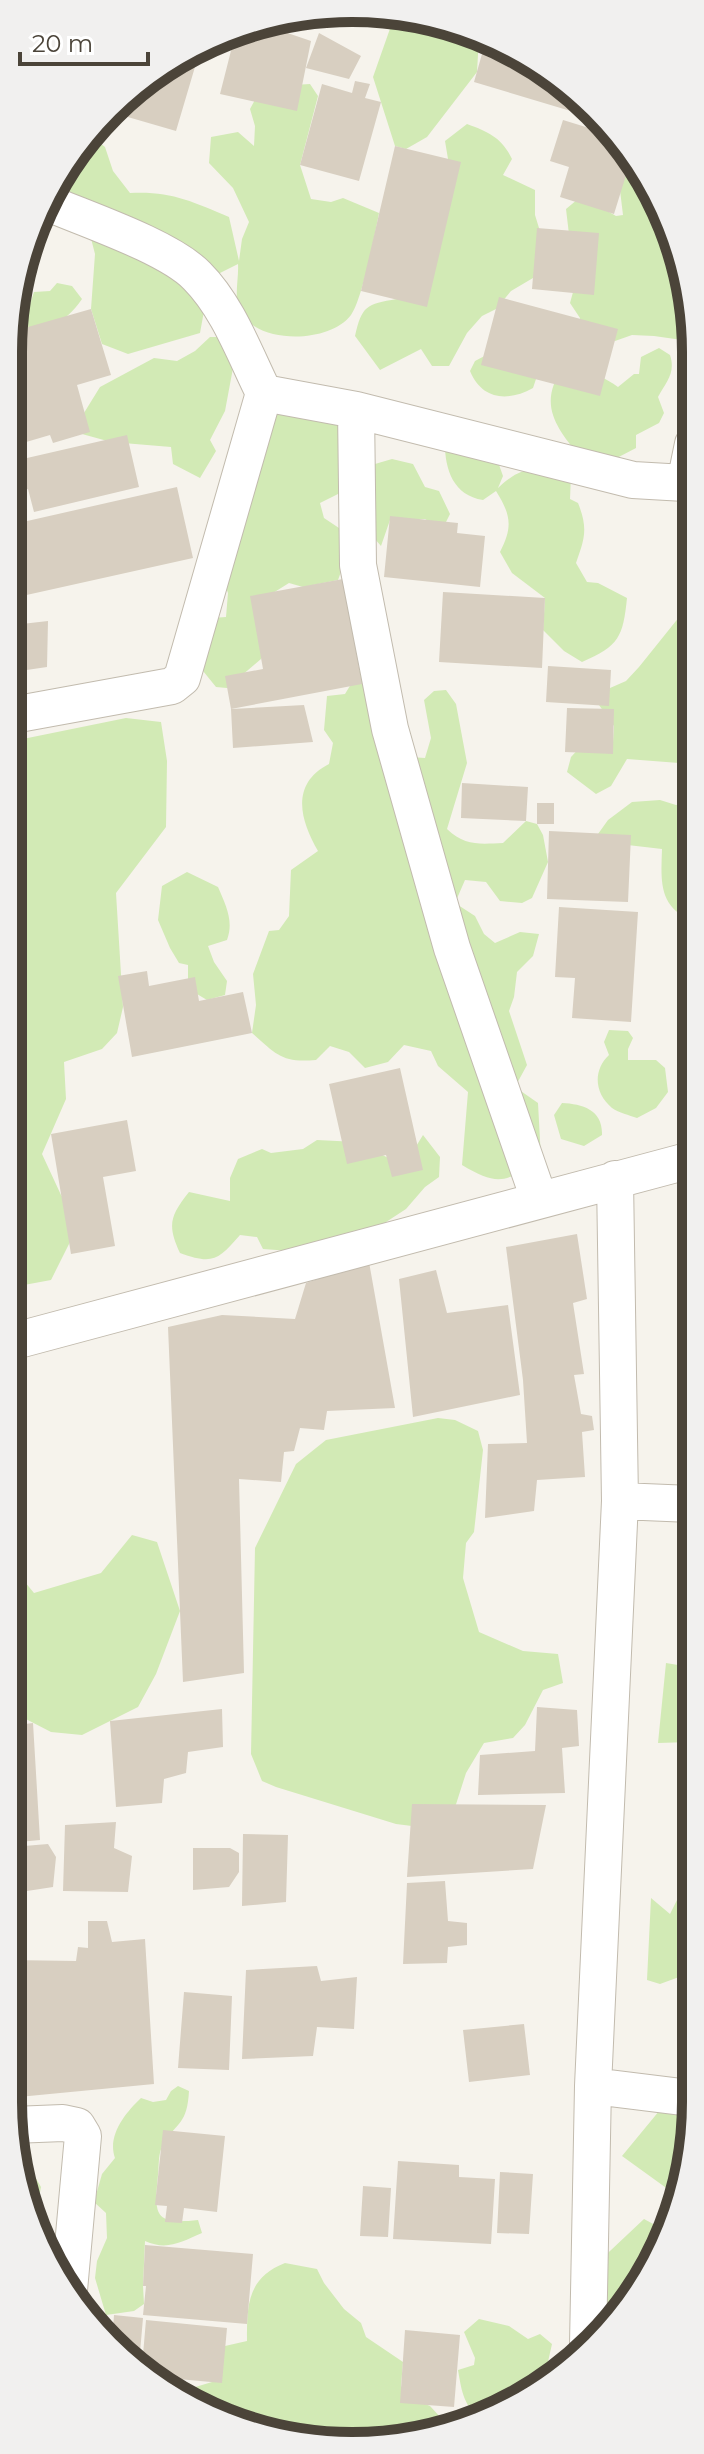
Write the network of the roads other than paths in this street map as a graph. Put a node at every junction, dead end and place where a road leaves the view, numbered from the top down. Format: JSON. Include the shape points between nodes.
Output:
{"nodes":[{"id":1,"x":56,"y":206,"type":"edge"},
{"id":2,"x":264,"y":393,"type":"junction"},
{"id":3,"x":356,"y":410,"type":"junction"},
{"id":4,"x":682,"y":483,"type":"edge"},
{"id":5,"x":22,"y":713,"type":"edge"},
{"id":6,"x":682,"y":1162,"type":"edge"},
{"id":7,"x":615,"y":1179,"type":"junction"},
{"id":8,"x":539,"y":1199,"type":"junction"},
{"id":9,"x":22,"y":1339,"type":"edge"},
{"id":10,"x":620,"y":1501,"type":"junction"},
{"id":11,"x":682,"y":1504,"type":"edge"},
{"id":12,"x":593,"y":2086,"type":"junction"},
{"id":13,"x":682,"y":2097,"type":"edge"},
{"id":14,"x":23,"y":2125,"type":"edge"},
{"id":15,"x":70,"y":2274,"type":"edge"},
{"id":16,"x":588,"y":2332,"type":"edge"}],
"edges":[{"from":1,"to":2,"type":"street","via":[[163,252],[197,275],[222,310]]},
{"from":2,"to":3,"type":"street"},
{"from":2,"to":5,"type":"street","via":[[182,678],[172,686]]},
{"from":3,"to":4,"type":"street","via":[[633,480]]},
{"from":3,"to":8,"type":"street","via":[[358,565],[390,729],[452,948]]},
{"from":6,"to":7,"type":"street"},
{"from":7,"to":8,"type":"street"},
{"from":7,"to":10,"type":"street"},
{"from":8,"to":9,"type":"street"},
{"from":10,"to":11,"type":"street"},
{"from":10,"to":12,"type":"street"},
{"from":12,"to":13,"type":"street"},
{"from":12,"to":16,"type":"street"},
{"from":14,"to":15,"type":"street","via":[[63,2123],[77,2126],[83,2136]]}]}
